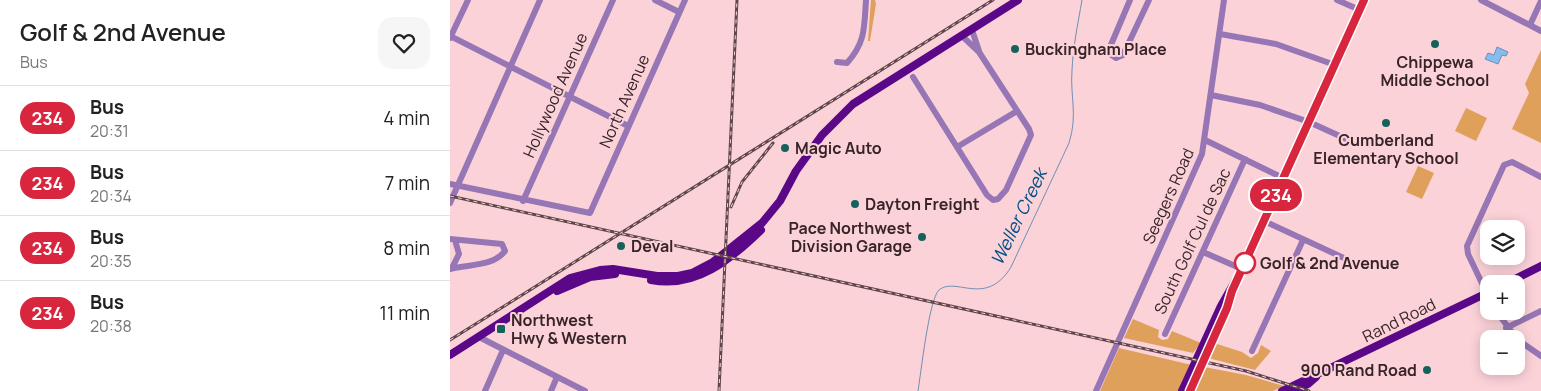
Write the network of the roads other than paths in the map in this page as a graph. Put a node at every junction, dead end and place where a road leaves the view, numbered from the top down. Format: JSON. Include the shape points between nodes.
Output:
{"nodes":[{"id":1,"x":468,"y":0,"type":"edge"},
{"id":2,"x":540,"y":0,"type":"edge"},
{"id":3,"x":613,"y":0,"type":"edge"},
{"id":4,"x":655,"y":0,"type":"edge"},
{"id":5,"x":684,"y":0,"type":"edge"},
{"id":6,"x":866,"y":0,"type":"edge"},
{"id":7,"x":1018,"y":0,"type":"edge"},
{"id":8,"x":1130,"y":0,"type":"edge"},
{"id":9,"x":1149,"y":0,"type":"edge"},
{"id":10,"x":1224,"y":0,"type":"edge"},
{"id":11,"x":1337,"y":0,"type":"edge"},
{"id":12,"x":1364,"y":0,"type":"edge"},
{"id":13,"x":1481,"y":0,"type":"edge"},
{"id":14,"x":1541,"y":1,"type":"edge"},
{"id":15,"x":1360,"y":10,"type":"junction"},
{"id":16,"x":679,"y":12,"type":"junction"},
{"id":17,"x":1530,"y":25,"type":"junction"},
{"id":18,"x":972,"y":30,"type":"junction"},
{"id":19,"x":1541,"y":31,"type":"edge"},
{"id":20,"x":1220,"y":34,"type":"junction"},
{"id":21,"x":962,"y":36,"type":"junction"},
{"id":22,"x":450,"y":37,"type":"edge"},
{"id":23,"x":979,"y":52,"type":"junction"},
{"id":24,"x":837,"y":62,"type":"dead end"},
{"id":25,"x":1335,"y":65,"type":"junction"},
{"id":26,"x":510,"y":66,"type":"junction"},
{"id":27,"x":912,"y":76,"type":"dead end"},
{"id":28,"x":1211,"y":95,"type":"junction"},
{"id":29,"x":570,"y":96,"type":"junction"},
{"id":30,"x":1017,"y":111,"type":"junction"},
{"id":31,"x":1309,"y":122,"type":"junction"},
{"id":32,"x":628,"y":126,"type":"junction"},
{"id":33,"x":1205,"y":140,"type":"junction"},
{"id":34,"x":1355,"y":143,"type":"dead end"},
{"id":35,"x":957,"y":147,"type":"junction"},
{"id":36,"x":1244,"y":160,"type":"junction"},
{"id":37,"x":1541,"y":176,"type":"edge"},
{"id":38,"x":1283,"y":178,"type":"junction"},
{"id":39,"x":450,"y":184,"type":"edge"},
{"id":40,"x":458,"y":186,"type":"junction"},
{"id":41,"x":523,"y":201,"type":"junction"},
{"id":42,"x":450,"y":204,"type":"edge"},
{"id":43,"x":1264,"y":221,"type":"junction"},
{"id":44,"x":452,"y":240,"type":"edge"},
{"id":45,"x":1303,"y":240,"type":"junction"},
{"id":46,"x":1203,"y":252,"type":"junction"},
{"id":47,"x":1346,"y":259,"type":"dead end"},
{"id":48,"x":1541,"y":266,"type":"edge"},
{"id":49,"x":451,"y":268,"type":"edge"},
{"id":50,"x":1242,"y":269,"type":"junction"},
{"id":51,"x":1523,"y":275,"type":"edge"},
{"id":52,"x":1480,"y":278,"type":"edge"},
{"id":53,"x":1232,"y":291,"type":"junction"},
{"id":54,"x":1480,"y":298,"type":"edge"},
{"id":55,"x":1541,"y":311,"type":"edge"},
{"id":56,"x":1501,"y":320,"type":"edge"},
{"id":57,"x":1506,"y":328,"type":"junction"},
{"id":58,"x":1165,"y":334,"type":"dead end"},
{"id":59,"x":480,"y":337,"type":"junction"},
{"id":60,"x":503,"y":350,"type":"junction"},
{"id":61,"x":1252,"y":351,"type":"dead end"},
{"id":62,"x":450,"y":355,"type":"edge"},
{"id":63,"x":1541,"y":356,"type":"edge"},
{"id":64,"x":1318,"y":375,"type":"junction"},
{"id":65,"x":557,"y":377,"type":"junction"},
{"id":66,"x":484,"y":391,"type":"edge"},
{"id":67,"x":550,"y":391,"type":"edge"},
{"id":68,"x":585,"y":391,"type":"edge"},
{"id":69,"x":1096,"y":391,"type":"edge"},
{"id":70,"x":1182,"y":391,"type":"edge"},
{"id":71,"x":1190,"y":391,"type":"edge"},
{"id":72,"x":1282,"y":391,"type":"edge"},
{"id":73,"x":1294,"y":391,"type":"edge"}],
"edges":[{"from":1,"to":22,"type":"street"},
{"from":2,"to":26,"type":"street"},
{"from":3,"to":29,"type":"street","name":"Hollywood Avenue"},
{"from":4,"to":16,"type":"street"},
{"from":5,"to":16,"type":"street","name":"North Avenue"},
{"from":6,"to":24,"type":"street","via":[[860,47],[847,63]]},
{"from":7,"to":18,"type":"main road"},
{"from":8,"to":9,"type":"street","via":[[1110,47],[1110,54],[1116,58],[1123,55]]},
{"from":10,"to":20,"type":"street","name":"Seegers Road"},
{"from":11,"to":15,"type":"street"},
{"from":12,"to":15,"type":"main road"},
{"from":13,"to":17,"type":"street"},
{"from":14,"to":17,"type":"street"},
{"from":15,"to":25,"type":"main road"},
{"from":16,"to":32,"type":"street","name":"North Avenue"},
{"from":17,"to":19,"type":"street"},
{"from":18,"to":21,"type":"main road"},
{"from":18,"to":23,"type":"street"},
{"from":20,"to":25,"type":"street","via":[[1276,44]]},
{"from":20,"to":28,"type":"street","name":"Seegers Road"},
{"from":21,"to":23,"type":"street"},
{"from":21,"to":59,"type":"main road","via":[[853,104],[822,135],[800,168],[800,174],[783,203],[765,226],[742,248],[707,272],[695,278],[671,282],[624,275],[574,282],[546,295]]},
{"from":22,"to":26,"type":"street"},
{"from":23,"to":30,"type":"street"},
{"from":25,"to":31,"type":"main road"},
{"from":26,"to":29,"type":"street"},
{"from":26,"to":40,"type":"street"},
{"from":27,"to":35,"type":"street"},
{"from":28,"to":31,"type":"street","via":[[1260,105]]},
{"from":28,"to":33,"type":"street","name":"Seegers Road"},
{"from":29,"to":32,"type":"street"},
{"from":29,"to":41,"type":"street","name":"Hollywood Avenue"},
{"from":30,"to":35,"type":"street"},
{"from":30,"to":35,"type":"street","via":[[1030,135],[1006,190],[998,199],[993,200],[987,195]]},
{"from":31,"to":34,"type":"street"},
{"from":31,"to":38,"type":"main road"},
{"from":32,"to":41,"type":"street","name":"North Avenue","via":[[590,213]]},
{"from":33,"to":36,"type":"street"},
{"from":33,"to":69,"type":"street","name":"Seegers Road","via":[[1195,172]]},
{"from":36,"to":38,"type":"street"},
{"from":36,"to":46,"type":"street","name":"South Golf Cul de Sac"},
{"from":37,"to":52,"type":"street","via":[[1512,162],[1500,169],[1467,246]]},
{"from":38,"to":43,"type":"main road"},
{"from":39,"to":40,"type":"street"},
{"from":40,"to":41,"type":"street"},
{"from":40,"to":42,"type":"street"},
{"from":43,"to":45,"type":"street"},
{"from":43,"to":50,"type":"main road"},
{"from":44,"to":49,"type":"street","via":[[459,254]]},
{"from":44,"to":49,"type":"street","via":[[492,241],[502,244],[505,251],[488,262]]},
{"from":45,"to":47,"type":"street"},
{"from":45,"to":61,"type":"street"},
{"from":46,"to":50,"type":"street"},
{"from":46,"to":58,"type":"street","name":"South Golf Cul de Sac"},
{"from":48,"to":51,"type":"main road"},
{"from":50,"to":53,"type":"main road"},
{"from":53,"to":70,"type":"main road","via":[[1221,306]]},
{"from":53,"to":71,"type":"main road"},
{"from":54,"to":64,"type":"main road","name":"Rand Road"},
{"from":55,"to":57,"type":"street"},
{"from":56,"to":57,"type":"street"},
{"from":57,"to":63,"type":"street"},
{"from":59,"to":60,"type":"street"},
{"from":59,"to":62,"type":"main road"},
{"from":60,"to":65,"type":"street"},
{"from":60,"to":66,"type":"street"},
{"from":64,"to":72,"type":"main road","name":"Rand Road","via":[[1305,378]]},
{"from":64,"to":73,"type":"main road","name":"Rand Road"},
{"from":65,"to":67,"type":"street"},
{"from":65,"to":68,"type":"street"}]}
